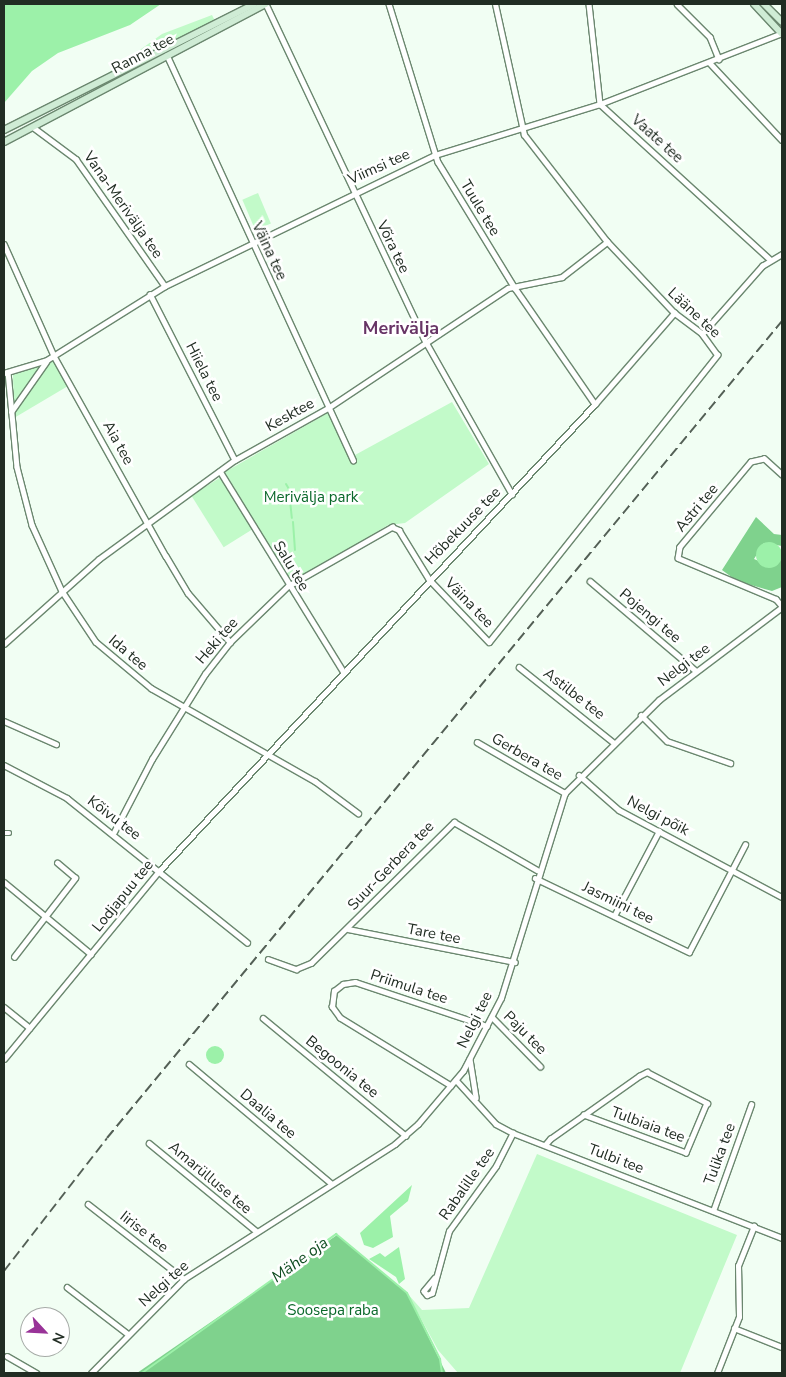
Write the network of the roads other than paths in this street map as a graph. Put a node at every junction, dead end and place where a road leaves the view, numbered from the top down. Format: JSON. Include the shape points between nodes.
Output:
{"nodes":[{"id":1,"x":254,"y":4,"type":"edge"},
{"id":2,"x":266,"y":4,"type":"edge"},
{"id":3,"x":389,"y":4,"type":"edge"},
{"id":4,"x":495,"y":4,"type":"edge"},
{"id":5,"x":590,"y":4,"type":"edge"},
{"id":6,"x":677,"y":4,"type":"edge"},
{"id":7,"x":754,"y":4,"type":"edge"},
{"id":8,"x":764,"y":4,"type":"edge"},
{"id":9,"x":782,"y":22,"type":"edge"},
{"id":10,"x":782,"y":33,"type":"edge"},
{"id":11,"x":166,"y":53,"type":"junction"},
{"id":12,"x":719,"y":59,"type":"junction"},
{"id":13,"x":710,"y":63,"type":"junction"},
{"id":14,"x":600,"y":104,"type":"junction"},
{"id":15,"x":33,"y":127,"type":"junction"},
{"id":16,"x":522,"y":128,"type":"junction"},
{"id":17,"x":4,"y":130,"type":"edge"},
{"id":18,"x":782,"y":140,"type":"edge"},
{"id":19,"x":4,"y":142,"type":"edge"},
{"id":20,"x":435,"y":156,"type":"junction"},
{"id":21,"x":352,"y":192,"type":"junction"},
{"id":22,"x":251,"y":241,"type":"junction"},
{"id":23,"x":607,"y":242,"type":"junction"},
{"id":24,"x":4,"y":244,"type":"edge"},
{"id":25,"x":782,"y":254,"type":"edge"},
{"id":26,"x":771,"y":260,"type":"junction"},
{"id":27,"x":165,"y":286,"type":"junction"},
{"id":28,"x":515,"y":288,"type":"junction"},
{"id":29,"x":150,"y":294,"type":"junction"},
{"id":30,"x":674,"y":314,"type":"junction"},
{"id":31,"x":702,"y":334,"type":"junction"},
{"id":32,"x":426,"y":342,"type":"junction"},
{"id":33,"x":54,"y":356,"type":"junction"},
{"id":34,"x":47,"y":360,"type":"junction"},
{"id":35,"x":6,"y":372,"type":"edge"},
{"id":36,"x":596,"y":404,"type":"junction"},
{"id":37,"x":328,"y":408,"type":"junction"},
{"id":38,"x":11,"y":412,"type":"junction"},
{"id":39,"x":234,"y":460,"type":"junction"},
{"id":40,"x":353,"y":460,"type":"dead end"},
{"id":41,"x":220,"y":471,"type":"junction"},
{"id":42,"x":782,"y":473,"type":"edge"},
{"id":43,"x":512,"y":494,"type":"junction"},
{"id":44,"x":147,"y":522,"type":"junction"},
{"id":45,"x":399,"y":530,"type":"joint"},
{"id":46,"x":429,"y":580,"type":"junction"},
{"id":47,"x":590,"y":581,"type":"dead end"},
{"id":48,"x":288,"y":586,"type":"junction"},
{"id":49,"x":62,"y":591,"type":"junction"},
{"id":50,"x":782,"y":606,"type":"edge"},
{"id":51,"x":230,"y":642,"type":"junction"},
{"id":52,"x":489,"y":642,"type":"joint"},
{"id":53,"x":4,"y":644,"type":"edge"},
{"id":54,"x":519,"y":667,"type":"dead end"},
{"id":55,"x":695,"y":670,"type":"junction"},
{"id":56,"x":343,"y":671,"type":"junction"},
{"id":57,"x":183,"y":706,"type":"junction"},
{"id":58,"x":641,"y":715,"type":"junction"},
{"id":59,"x":4,"y":721,"type":"edge"},
{"id":60,"x":477,"y":742,"type":"dead end"},
{"id":61,"x":613,"y":742,"type":"junction"},
{"id":62,"x":56,"y":744,"type":"dead end"},
{"id":63,"x":267,"y":753,"type":"junction"},
{"id":64,"x":730,"y":763,"type":"dead end"},
{"id":65,"x":4,"y":765,"type":"edge"},
{"id":66,"x":579,"y":775,"type":"junction"},
{"id":67,"x":565,"y":793,"type":"junction"},
{"id":68,"x":358,"y":813,"type":"dead end"},
{"id":69,"x":658,"y":831,"type":"junction"},
{"id":70,"x":114,"y":832,"type":"junction"},
{"id":71,"x":745,"y":845,"type":"dead end"},
{"id":72,"x":57,"y":863,"type":"dead end"},
{"id":73,"x":160,"y":870,"type":"junction"},
{"id":74,"x":538,"y":870,"type":"junction"},
{"id":75,"x":732,"y":870,"type":"junction"},
{"id":76,"x":535,"y":878,"type":"junction"},
{"id":77,"x":4,"y":882,"type":"edge"},
{"id":78,"x":782,"y":897,"type":"edge"},
{"id":79,"x":614,"y":916,"type":"junction"},
{"id":80,"x":48,"y":918,"type":"junction"},
{"id":81,"x":348,"y":929,"type":"junction"},
{"id":82,"x":247,"y":942,"type":"dead end"},
{"id":83,"x":91,"y":954,"type":"junction"},
{"id":84,"x":14,"y":957,"type":"dead end"},
{"id":85,"x":268,"y":959,"type":"dead end"},
{"id":86,"x":515,"y":962,"type":"junction"},
{"id":87,"x":4,"y":1007,"type":"edge"},
{"id":88,"x":492,"y":1017,"type":"junction"},
{"id":89,"x":263,"y":1018,"type":"dead end"},
{"id":90,"x":487,"y":1026,"type":"junction"},
{"id":91,"x":30,"y":1028,"type":"junction"},
{"id":92,"x":4,"y":1059,"type":"edge"},
{"id":93,"x":470,"y":1059,"type":"junction"},
{"id":94,"x":189,"y":1064,"type":"dead end"},
{"id":95,"x":540,"y":1066,"type":"dead end"},
{"id":96,"x":456,"y":1080,"type":"junction"},
{"id":97,"x":451,"y":1086,"type":"junction"},
{"id":98,"x":476,"y":1099,"type":"junction"},
{"id":99,"x":751,"y":1105,"type":"dead end"},
{"id":100,"x":584,"y":1114,"type":"junction"},
{"id":101,"x":513,"y":1133,"type":"junction"},
{"id":102,"x":406,"y":1136,"type":"junction"},
{"id":103,"x":149,"y":1143,"type":"dead end"},
{"id":104,"x":545,"y":1145,"type":"junction"},
{"id":105,"x":331,"y":1182,"type":"junction"},
{"id":106,"x":88,"y":1204,"type":"dead end"},
{"id":107,"x":713,"y":1211,"type":"junction"},
{"id":108,"x":754,"y":1226,"type":"junction"},
{"id":109,"x":256,"y":1231,"type":"junction"},
{"id":110,"x":782,"y":1238,"type":"edge"},
{"id":111,"x":435,"y":1278,"type":"dead end"},
{"id":112,"x":184,"y":1279,"type":"junction"},
{"id":113,"x":67,"y":1287,"type":"dead end"},
{"id":114,"x":734,"y":1328,"type":"junction"},
{"id":115,"x":128,"y":1334,"type":"junction"},
{"id":116,"x":782,"y":1347,"type":"edge"},
{"id":117,"x":7,"y":1356,"type":"dead end"},
{"id":118,"x":36,"y":1373,"type":"edge"},
{"id":119,"x":91,"y":1373,"type":"edge"},
{"id":120,"x":717,"y":1373,"type":"edge"}],
"edges":[{"from":1,"to":11,"type":"main road","name":"Ranna tee"},
{"from":2,"to":11,"type":"main road","name":"Ranna tee"},
{"from":2,"to":21,"type":"street","name":"Võra tee"},
{"from":3,"to":20,"type":"street","name":"Tuule tee"},
{"from":4,"to":16,"type":"street","name":"Lääne tee"},
{"from":5,"to":14,"type":"street"},
{"from":6,"to":12,"type":"street","via":[[710,37]]},
{"from":7,"to":10,"type":"main road"},
{"from":8,"to":9,"type":"main road"},
{"from":10,"to":12,"type":"street","name":"Viimsi tee"},
{"from":11,"to":15,"type":"main road","name":"Ranna tee"},
{"from":11,"to":17,"type":"main road","name":"Ranna tee"},
{"from":11,"to":22,"type":"street","name":"Väina tee"},
{"from":12,"to":13,"type":"street","name":"Viimsi tee"},
{"from":13,"to":14,"type":"street","name":"Viimsi tee"},
{"from":13,"to":18,"type":"street"},
{"from":14,"to":16,"type":"street","name":"Viimsi tee"},
{"from":14,"to":26,"type":"street","name":"Vaate tee"},
{"from":15,"to":19,"type":"main road","name":"Ranna tee"},
{"from":15,"to":27,"type":"street","name":"Vana-Merivälja tee","via":[[76,159]]},
{"from":16,"to":20,"type":"street","name":"Viimsi tee"},
{"from":16,"to":23,"type":"street","name":"Lääne tee"},
{"from":20,"to":21,"type":"street","name":"Viimsi tee"},
{"from":20,"to":28,"type":"street","name":"Tuule tee"},
{"from":21,"to":22,"type":"street","name":"Viimsi tee"},
{"from":21,"to":32,"type":"street","name":"Võra tee"},
{"from":22,"to":27,"type":"street","name":"Viimsi tee"},
{"from":22,"to":37,"type":"street","name":"Väina tee"},
{"from":23,"to":28,"type":"street","name":"Kesktee","via":[[562,277]]},
{"from":23,"to":30,"type":"street","name":"Lääne tee"},
{"from":24,"to":33,"type":"street","name":"Aia tee"},
{"from":25,"to":26,"type":"street"},
{"from":26,"to":31,"type":"street"},
{"from":27,"to":29,"type":"street","name":"Viimsi tee"},
{"from":28,"to":32,"type":"street","name":"Kesktee","via":[[508,288]]},
{"from":28,"to":36,"type":"street","name":"Tuule tee"},
{"from":29,"to":33,"type":"street","name":"Viimsi tee"},
{"from":29,"to":39,"type":"street","name":"Hiiela tee"},
{"from":30,"to":31,"type":"street","name":"Lääne tee"},
{"from":30,"to":36,"type":"street","name":"Hõbekuuse tee"},
{"from":31,"to":52,"type":"street","name":"Lääne tee","via":[[716,351],[711,366]]},
{"from":32,"to":37,"type":"street","name":"Kesktee"},
{"from":32,"to":43,"type":"street","name":"Võra tee"},
{"from":33,"to":34,"type":"street","name":"Viimsi tee"},
{"from":33,"to":44,"type":"street","name":"Aia tee"},
{"from":34,"to":35,"type":"street","name":"Viimsi tee"},
{"from":34,"to":38,"type":"street"},
{"from":35,"to":38,"type":"street","name":"Ida tee"},
{"from":36,"to":43,"type":"street","name":"Hõbekuuse tee"},
{"from":37,"to":39,"type":"street","name":"Kesktee"},
{"from":37,"to":40,"type":"street","name":"Väina tee"},
{"from":38,"to":49,"type":"street","name":"Ida tee","via":[[23,497]]},
{"from":39,"to":41,"type":"street","name":"Kesktee"},
{"from":41,"to":44,"type":"street","name":"Kesktee"},
{"from":41,"to":48,"type":"street","name":"Salu tee"},
{"from":42,"to":50,"type":"street","name":"Astri tee","via":[[764,459],[751,462],[680,547],[678,558],[776,599]]},
{"from":43,"to":46,"type":"street","name":"Hõbekuuse tee"},
{"from":44,"to":49,"type":"street","name":"Kesktee"},
{"from":44,"to":51,"type":"street","name":"Aia tee","via":[[188,593]]},
{"from":45,"to":46,"type":"street","name":"Väina tee"},
{"from":45,"to":48,"type":"street","name":"Heki tee","via":[[383,529]]},
{"from":46,"to":52,"type":"street","name":"Väina tee"},
{"from":46,"to":56,"type":"street","name":"Hõbekuuse tee"},
{"from":47,"to":55,"type":"street","name":"Pojengi tee"},
{"from":48,"to":51,"type":"street","name":"Heki tee"},
{"from":48,"to":56,"type":"street","name":"Salu tee"},
{"from":49,"to":53,"type":"street","name":"Kesktee"},
{"from":49,"to":57,"type":"street","name":"Ida tee","via":[[96,642],[120,666]]},
{"from":50,"to":55,"type":"street","name":"Nelgi tee"},
{"from":51,"to":57,"type":"street","name":"Heki tee"},
{"from":54,"to":61,"type":"street","name":"Astilbe tee"},
{"from":55,"to":58,"type":"street","name":"Nelgi tee"},
{"from":56,"to":63,"type":"street","name":"Hõbekuuse tee"},
{"from":57,"to":63,"type":"street","name":"Ida tee"},
{"from":57,"to":70,"type":"street","name":"Heki tee"},
{"from":58,"to":61,"type":"street","name":"Nelgi tee"},
{"from":58,"to":64,"type":"street","via":[[667,741]]},
{"from":59,"to":62,"type":"street"},
{"from":60,"to":67,"type":"street","name":"Gerbera tee"},
{"from":61,"to":66,"type":"street","name":"Nelgi tee"},
{"from":63,"to":68,"type":"street","name":"Ida tee"},
{"from":63,"to":73,"type":"street","name":"Lodjapuu tee"},
{"from":65,"to":70,"type":"street","name":"Kõivu tee","via":[[67,798]]},
{"from":66,"to":67,"type":"street","name":"Nelgi tee"},
{"from":66,"to":69,"type":"street","name":"Nelgi põik","via":[[619,810]]},
{"from":67,"to":74,"type":"street","name":"Nelgi tee"},
{"from":69,"to":75,"type":"street","name":"Nelgi põik"},
{"from":69,"to":79,"type":"street"},
{"from":70,"to":73,"type":"street","name":"Kõivu tee"},
{"from":71,"to":75,"type":"street"},
{"from":72,"to":80,"type":"street","via":[[75,878]]},
{"from":73,"to":82,"type":"street","name":"Kõivu tee"},
{"from":73,"to":83,"type":"street","name":"Lodjapuu tee"},
{"from":74,"to":76,"type":"street","name":"Nelgi tee"},
{"from":74,"to":81,"type":"street","name":"Suur-Gerbera tee","via":[[454,822],[443,828]]},
{"from":75,"to":78,"type":"street","name":"Nelgi põik"},
{"from":75,"to":79,"type":"street","name":"Jasmiini tee","via":[[689,952]]},
{"from":76,"to":79,"type":"street","name":"Jasmiini tee"},
{"from":76,"to":86,"type":"street","name":"Nelgi tee"},
{"from":77,"to":80,"type":"street"},
{"from":80,"to":83,"type":"street"},
{"from":80,"to":84,"type":"street"},
{"from":81,"to":85,"type":"street","name":"Suur-Gerbera tee","via":[[311,962],[296,969]]},
{"from":81,"to":86,"type":"street","name":"Tare tee"},
{"from":83,"to":91,"type":"street","name":"Lodjapuu tee"},
{"from":86,"to":88,"type":"street","name":"Nelgi tee"},
{"from":87,"to":91,"type":"street"},
{"from":88,"to":90,"type":"street","name":"Nelgi tee"},
{"from":88,"to":95,"type":"street","name":"Paju tee"},
{"from":89,"to":102,"type":"street","name":"Begoonia tee"},
{"from":90,"to":93,"type":"street","name":"Nelgi tee"},
{"from":90,"to":97,"type":"street","name":"Priimula tee","via":[[356,982],[343,984],[334,991],[332,1007],[340,1018]]},
{"from":91,"to":92,"type":"street","name":"Lodjapuu tee"},
{"from":93,"to":96,"type":"street","name":"Nelgi tee"},
{"from":93,"to":98,"type":"street"},
{"from":94,"to":105,"type":"street","name":"Daalia tee"},
{"from":96,"to":97,"type":"street","name":"Nelgi tee"},
{"from":96,"to":98,"type":"street","name":"Tulbi tee"},
{"from":97,"to":102,"type":"street","name":"Nelgi tee"},
{"from":98,"to":101,"type":"street","name":"Tulbi tee","via":[[496,1124]]},
{"from":99,"to":107,"type":"street","name":"Tulika tee"},
{"from":100,"to":100,"type":"street","name":"Tulbiaia tee","via":[[647,1072],[707,1103],[686,1153]]},
{"from":100,"to":104,"type":"street","name":"Tulbiaia tee"},
{"from":101,"to":104,"type":"street","name":"Tulbi tee"},
{"from":101,"to":111,"type":"street","name":"Rabalille tee","via":[[496,1166],[449,1231]]},
{"from":102,"to":105,"type":"street","name":"Nelgi tee"},
{"from":103,"to":109,"type":"street","name":"Amarülluse tee"},
{"from":104,"to":107,"type":"street","name":"Tulbi tee"},
{"from":105,"to":109,"type":"street","name":"Nelgi tee"},
{"from":106,"to":112,"type":"street","name":"Iirise tee"},
{"from":107,"to":108,"type":"street","name":"Tulbi tee"},
{"from":108,"to":110,"type":"street","name":"Tulbi tee"},
{"from":108,"to":114,"type":"street","via":[[738,1266],[739,1312]]},
{"from":109,"to":112,"type":"street","name":"Nelgi tee"},
{"from":112,"to":115,"type":"street","name":"Nelgi tee"},
{"from":113,"to":115,"type":"street"},
{"from":114,"to":116,"type":"street"},
{"from":114,"to":120,"type":"street"},
{"from":115,"to":119,"type":"street","name":"Nelgi tee"},
{"from":117,"to":118,"type":"street"}]}
